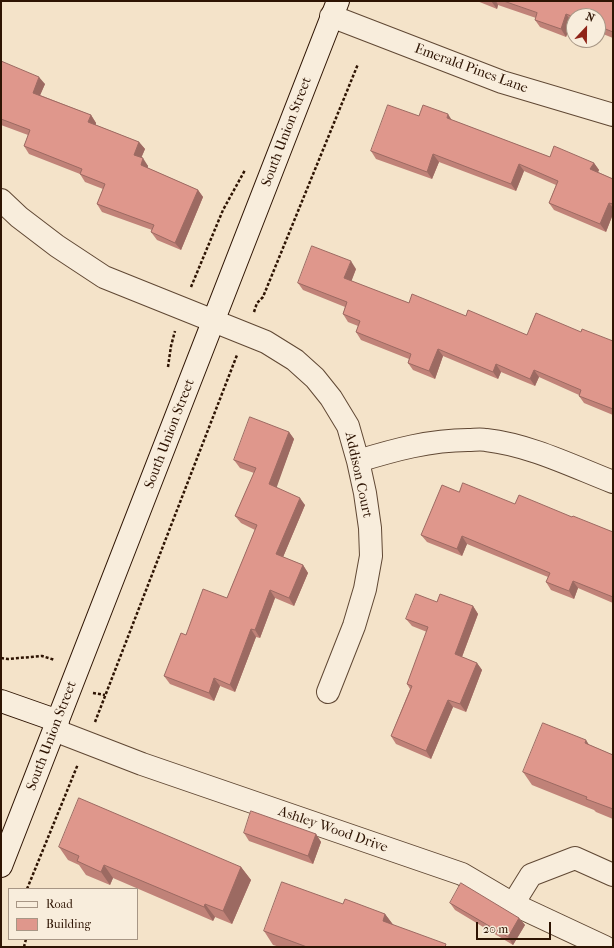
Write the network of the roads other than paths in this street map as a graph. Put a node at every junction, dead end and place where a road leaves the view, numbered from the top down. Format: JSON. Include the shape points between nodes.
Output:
{"nodes":[{"id":1,"x":335,"y":9,"type":"edge"},
{"id":2,"x":613,"y":115,"type":"edge"},
{"id":3,"x":1,"y":200,"type":"edge"},
{"id":4,"x":214,"y":321,"type":"junction"},
{"id":5,"x":358,"y":461,"type":"junction"},
{"id":6,"x":613,"y":482,"type":"edge"},
{"id":7,"x":328,"y":692,"type":"dead end"},
{"id":8,"x":1,"y":701,"type":"edge"},
{"id":9,"x":56,"y":725,"type":"junction"},
{"id":10,"x":1,"y":866,"type":"edge"},
{"id":11,"x":613,"y":875,"type":"edge"},
{"id":12,"x":513,"y":904,"type":"junction"},
{"id":13,"x":605,"y":947,"type":"edge"}],
"edges":[{"from":1,"to":2,"type":"street","name":"Emerald Pines Lane","via":[[502,82]]},
{"from":1,"to":4,"type":"street","name":"South Union Street"},
{"from":3,"to":4,"type":"street","name":"Addison Court","via":[[44,236],[104,278]]},
{"from":4,"to":5,"type":"street","name":"Addison Court","via":[[266,342],[295,360],[316,378],[348,426]]},
{"from":4,"to":9,"type":"street","name":"South Union Street"},
{"from":5,"to":6,"type":"street","via":[[404,448],[454,440],[485,440],[542,454]]},
{"from":5,"to":7,"type":"street","name":"Addison Court","via":[[370,528],[371,556],[365,590],[354,626]]},
{"from":8,"to":9,"type":"street","name":"Ashley Wood Drive"},
{"from":9,"to":10,"type":"street","name":"South Union Street"},
{"from":9,"to":12,"type":"street","name":"Ashley Wood Drive","via":[[87,743],[150,767],[462,874]]},
{"from":11,"to":12,"type":"street","via":[[576,858],[531,875]]},
{"from":12,"to":13,"type":"street","name":"Ashley Wood Drive"}]}
